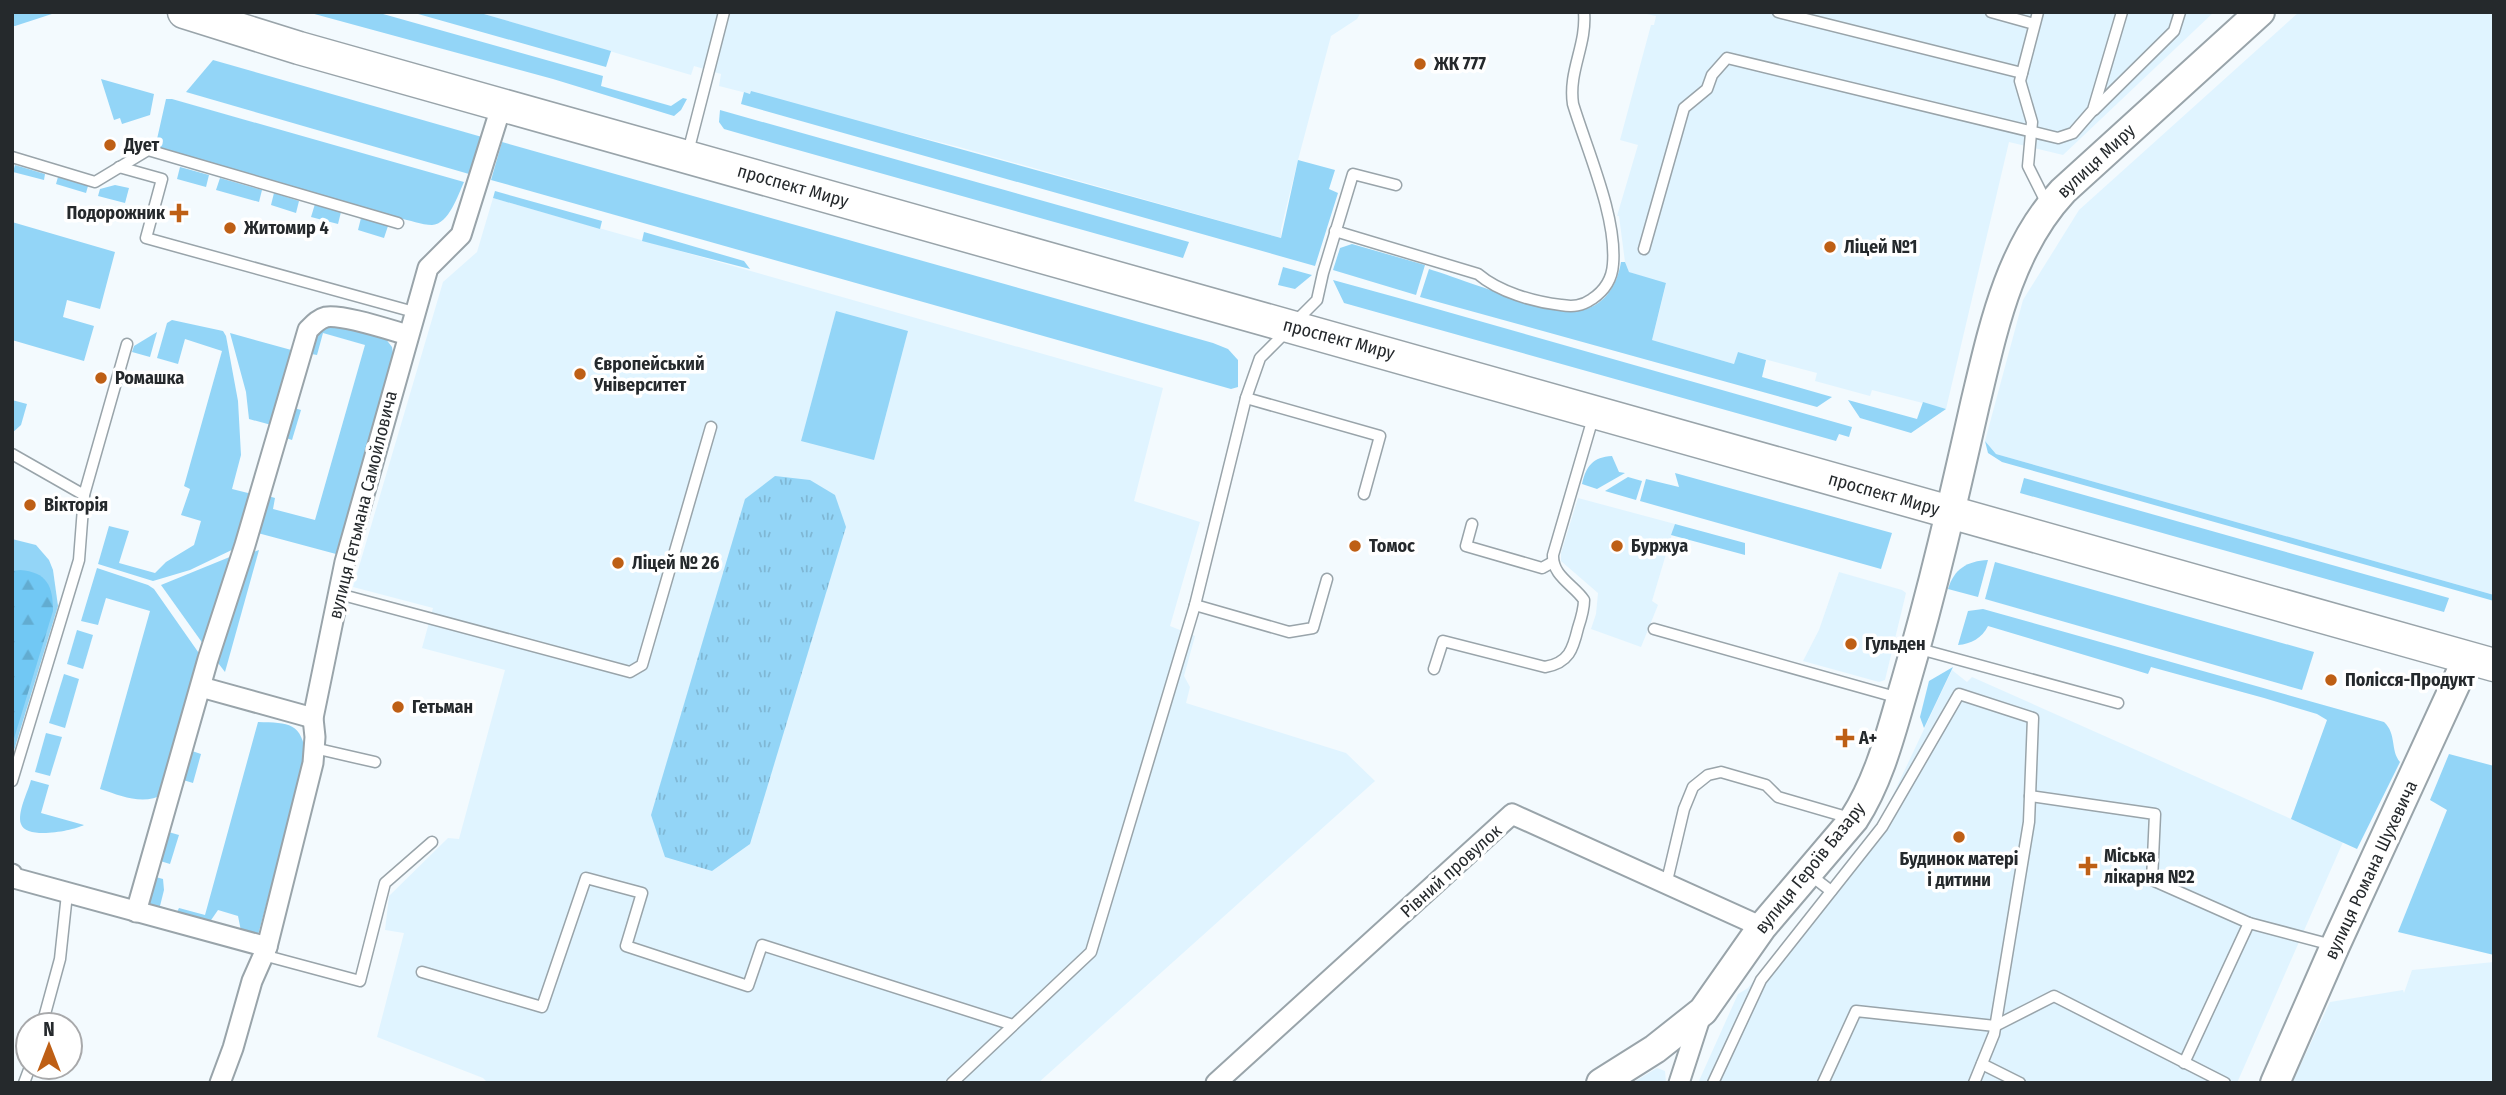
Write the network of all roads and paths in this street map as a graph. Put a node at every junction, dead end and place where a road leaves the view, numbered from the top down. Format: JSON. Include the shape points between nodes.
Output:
{"nodes":[{"id":1,"x":184,"y":12,"type":"edge"},
{"id":2,"x":724,"y":12,"type":"edge"},
{"id":3,"x":1584,"y":12,"type":"edge"},
{"id":4,"x":1778,"y":12,"type":"edge"},
{"id":5,"x":1991,"y":12,"type":"edge"},
{"id":6,"x":2038,"y":12,"type":"edge"},
{"id":7,"x":2122,"y":12,"type":"edge"},
{"id":8,"x":2180,"y":12,"type":"edge"},
{"id":9,"x":2260,"y":12,"type":"edge"},
{"id":10,"x":230,"y":19,"type":"edge"},
{"id":11,"x":2034,"y":24,"type":"junction"},
{"id":12,"x":2022,"y":72,"type":"junction"},
{"id":13,"x":502,"y":104,"type":"junction"},
{"id":14,"x":2093,"y":110,"type":"junction"},
{"id":15,"x":2031,"y":132,"type":"junction"},
{"id":16,"x":687,"y":156,"type":"junction"},
{"id":17,"x":12,"y":157,"type":"edge"},
{"id":18,"x":120,"y":167,"type":"junction"},
{"id":19,"x":1396,"y":184,"type":"dead end"},
{"id":20,"x":2048,"y":207,"type":"junction"},
{"id":21,"x":398,"y":223,"type":"dead end"},
{"id":22,"x":1335,"y":231,"type":"junction"},
{"id":23,"x":1644,"y":249,"type":"dead end"},
{"id":24,"x":414,"y":312,"type":"junction"},
{"id":25,"x":1291,"y":326,"type":"junction"},
{"id":26,"x":408,"y":335,"type":"junction"},
{"id":27,"x":127,"y":344,"type":"dead end"},
{"id":28,"x":1246,"y":398,"type":"junction"},
{"id":29,"x":1595,"y":411,"type":"junction"},
{"id":30,"x":711,"y":427,"type":"dead end"},
{"id":31,"x":12,"y":454,"type":"edge"},
{"id":32,"x":1364,"y":494,"type":"dead end"},
{"id":33,"x":84,"y":495,"type":"junction"},
{"id":34,"x":1950,"y":513,"type":"junction"},
{"id":35,"x":1472,"y":524,"type":"dead end"},
{"id":36,"x":1553,"y":562,"type":"junction"},
{"id":37,"x":1327,"y":579,"type":"dead end"},
{"id":38,"x":339,"y":594,"type":"junction"},
{"id":39,"x":1195,"y":606,"type":"junction"},
{"id":40,"x":1654,"y":629,"type":"dead end"},
{"id":41,"x":1916,"y":648,"type":"junction"},
{"id":42,"x":2481,"y":661,"type":"edge"},
{"id":43,"x":1434,"y":670,"type":"dead end"},
{"id":44,"x":201,"y":687,"type":"junction"},
{"id":45,"x":1901,"y":699,"type":"junction"},
{"id":46,"x":2118,"y":703,"type":"dead end"},
{"id":47,"x":313,"y":718,"type":"junction"},
{"id":48,"x":314,"y":748,"type":"junction"},
{"id":49,"x":375,"y":762,"type":"dead end"},
{"id":50,"x":12,"y":781,"type":"edge"},
{"id":51,"x":2030,"y":796,"type":"junction"},
{"id":52,"x":1854,"y":819,"type":"junction"},
{"id":53,"x":432,"y":842,"type":"dead end"},
{"id":54,"x":1808,"y":873,"type":"junction"},
{"id":55,"x":12,"y":874,"type":"edge"},
{"id":56,"x":1666,"y":885,"type":"junction"},
{"id":57,"x":1831,"y":891,"type":"junction"},
{"id":58,"x":67,"y":894,"type":"junction"},
{"id":59,"x":136,"y":912,"type":"junction"},
{"id":60,"x":2249,"y":923,"type":"junction"},
{"id":61,"x":1762,"y":927,"type":"junction"},
{"id":62,"x":2335,"y":946,"type":"junction"},
{"id":63,"x":265,"y":951,"type":"junction"},
{"id":64,"x":422,"y":972,"type":"dead end"},
{"id":65,"x":46,"y":1011,"type":"edge"},
{"id":66,"x":1703,"y":1011,"type":"junction"},
{"id":67,"x":1013,"y":1025,"type":"junction"},
{"id":68,"x":1995,"y":1026,"type":"junction"},
{"id":69,"x":2184,"y":1063,"type":"junction"},
{"id":70,"x":1982,"y":1064,"type":"junction"},
{"id":71,"x":2278,"y":1081,"type":"edge"},
{"id":72,"x":220,"y":1083,"type":"edge"},
{"id":73,"x":952,"y":1083,"type":"edge"},
{"id":74,"x":1216,"y":1083,"type":"edge"},
{"id":75,"x":1601,"y":1083,"type":"edge"},
{"id":76,"x":1679,"y":1083,"type":"edge"},
{"id":77,"x":1713,"y":1083,"type":"edge"},
{"id":78,"x":1824,"y":1083,"type":"edge"},
{"id":79,"x":1974,"y":1083,"type":"edge"},
{"id":80,"x":2020,"y":1083,"type":"edge"},
{"id":81,"x":2225,"y":1083,"type":"edge"}],
"edges":[{"from":1,"to":10,"type":"main road","name":"проспект Миру"},
{"from":2,"to":16,"type":"lane"},
{"from":3,"to":22,"type":"lane","via":[[1571,90],[1605,198],[1613,265],[1605,289],[1577,306],[1550,303],[1491,285],[1478,274]]},
{"from":4,"to":12,"type":"lane"},
{"from":5,"to":11,"type":"lane"},
{"from":6,"to":11,"type":"lane"},
{"from":7,"to":14,"type":"lane"},
{"from":8,"to":14,"type":"lane","via":[[2174,31]]},
{"from":9,"to":20,"type":"street","name":"вулиця Миру"},
{"from":10,"to":13,"type":"main road","name":"проспект Миру"},
{"from":11,"to":12,"type":"lane"},
{"from":12,"to":15,"type":"lane"},
{"from":13,"to":16,"type":"main road","name":"проспект Миру"},
{"from":13,"to":24,"type":"street","name":"вулиця Гетьмана Самойловича","via":[[461,235],[428,268]]},
{"from":14,"to":15,"type":"lane","via":[[2073,133],[2058,138]]},
{"from":15,"to":20,"type":"lane","via":[[2028,166]]},
{"from":15,"to":23,"type":"lane","via":[[1727,58],[1707,89],[1684,108]]},
{"from":16,"to":25,"type":"main road","name":"проспект Миру"},
{"from":17,"to":18,"type":"lane","via":[[95,182]]},
{"from":18,"to":21,"type":"lane","via":[[148,150]]},
{"from":18,"to":24,"type":"lane","via":[[162,179],[146,238]]},
{"from":19,"to":22,"type":"lane","via":[[1353,174]]},
{"from":20,"to":34,"type":"street","name":"вулиця Миру","via":[[2003,294]]},
{"from":22,"to":25,"type":"lane","via":[[1317,300]]},
{"from":24,"to":26,"type":"street","name":"вулиця Гетьмана Самойловича"},
{"from":25,"to":28,"type":"lane","via":[[1260,359]]},
{"from":25,"to":29,"type":"main road","name":"проспект Миру"},
{"from":26,"to":38,"type":"street","name":"вулиця Гетьмана Самойловича"},
{"from":26,"to":44,"type":"street","via":[[326,317],[308,330]]},
{"from":27,"to":33,"type":"lane"},
{"from":28,"to":32,"type":"lane","via":[[1380,436]]},
{"from":28,"to":39,"type":"lane"},
{"from":29,"to":34,"type":"main road","name":"проспект Миру"},
{"from":29,"to":36,"type":"lane"},
{"from":30,"to":38,"type":"lane","via":[[642,665],[630,672]]},
{"from":31,"to":33,"type":"lane"},
{"from":33,"to":50,"type":"lane","via":[[79,560]]},
{"from":34,"to":41,"type":"street","name":"вулиця Героїв Базару"},
{"from":34,"to":42,"type":"main road","name":"проспект Миру"},
{"from":35,"to":36,"type":"lane","via":[[1466,546],[1542,568]]},
{"from":36,"to":43,"type":"lane","via":[[1584,600],[1574,646],[1563,661],[1545,667],[1443,641]]},
{"from":37,"to":39,"type":"lane","via":[[1313,628],[1289,632]]},
{"from":38,"to":47,"type":"street","name":"вулиця Гетьмана Самойловича"},
{"from":39,"to":67,"type":"lane","via":[[1091,952]]},
{"from":40,"to":45,"type":"lane"},
{"from":41,"to":45,"type":"street","name":"вулиця Героїв Базару"},
{"from":41,"to":46,"type":"lane"},
{"from":42,"to":62,"type":"street","name":"вулиця Романа Шухевича"},
{"from":44,"to":47,"type":"street"},
{"from":44,"to":59,"type":"street"},
{"from":45,"to":52,"type":"street","name":"вулиця Героїв Базару","via":[[1878,773]]},
{"from":47,"to":48,"type":"street","name":"вулиця Гетьмана Самойловича"},
{"from":48,"to":49,"type":"lane"},
{"from":48,"to":63,"type":"street","name":"вулиця Гетьмана Самойловича"},
{"from":51,"to":57,"type":"lane","via":[[2033,718],[1959,694],[1882,827]]},
{"from":51,"to":60,"type":"lane","via":[[2155,814],[2152,880]]},
{"from":51,"to":68,"type":"lane"},
{"from":52,"to":54,"type":"street","name":"вулиця Героїв Базару"},
{"from":52,"to":56,"type":"lane","via":[[1778,797],[1766,785],[1721,772],[1708,775],[1693,787],[1684,808]]},
{"from":53,"to":63,"type":"lane","via":[[385,883],[360,981]]},
{"from":54,"to":57,"type":"lane"},
{"from":54,"to":61,"type":"street","name":"вулиця Героїв Базару"},
{"from":55,"to":58,"type":"street"},
{"from":56,"to":61,"type":"street","name":"Рівний провулок"},
{"from":56,"to":74,"type":"street","name":"Рівний провулок","via":[[1512,814]]},
{"from":57,"to":77,"type":"lane","via":[[1760,980]]},
{"from":58,"to":59,"type":"street"},
{"from":58,"to":65,"type":"lane","via":[[60,958]]},
{"from":59,"to":63,"type":"street"},
{"from":60,"to":62,"type":"lane"},
{"from":60,"to":69,"type":"lane"},
{"from":61,"to":66,"type":"street","name":"вулиця Героїв Базару"},
{"from":62,"to":71,"type":"street","name":"вулиця Романа Шухевича"},
{"from":63,"to":72,"type":"street","name":"вулиця Гетьмана Самойловича"},
{"from":64,"to":67,"type":"lane","via":[[542,1007],[586,878],[642,893],[626,946],[748,986],[762,945]]},
{"from":66,"to":75,"type":"street","name":"вулиця Героїв Базару"},
{"from":66,"to":76,"type":"street"},
{"from":67,"to":73,"type":"lane"},
{"from":68,"to":69,"type":"lane","via":[[2054,996]]},
{"from":68,"to":70,"type":"lane"},
{"from":68,"to":78,"type":"lane","via":[[1856,1011]]},
{"from":69,"to":81,"type":"lane"},
{"from":70,"to":79,"type":"lane"},
{"from":70,"to":80,"type":"lane"}]}
